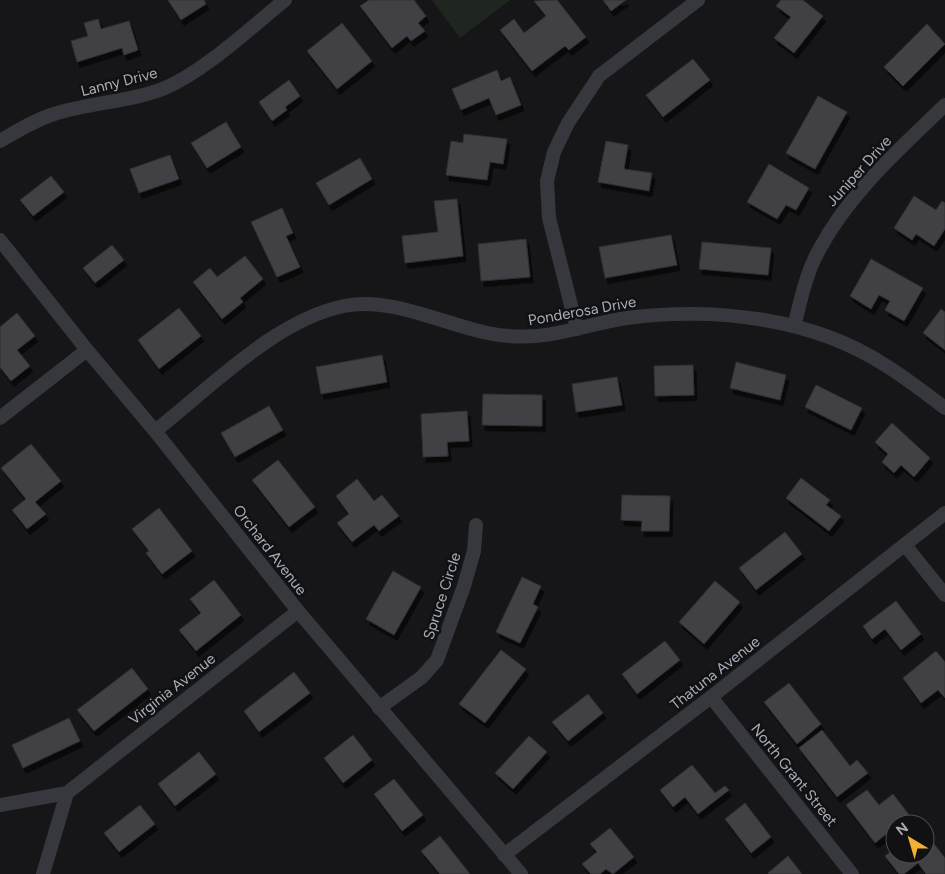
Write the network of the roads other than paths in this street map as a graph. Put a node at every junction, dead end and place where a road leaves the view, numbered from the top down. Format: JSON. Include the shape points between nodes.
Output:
{"nodes":[{"id":1,"x":285,"y":0,"type":"edge"},
{"id":2,"x":698,"y":0,"type":"edge"},
{"id":3,"x":945,"y":106,"type":"edge"},
{"id":4,"x":0,"y":141,"type":"edge"},
{"id":5,"x":0,"y":240,"type":"edge"},
{"id":6,"x":794,"y":326,"type":"junction"},
{"id":7,"x":577,"y":329,"type":"junction"},
{"id":8,"x":87,"y":350,"type":"junction"},
{"id":9,"x":945,"y":408,"type":"edge"},
{"id":10,"x":0,"y":418,"type":"edge"},
{"id":11,"x":155,"y":431,"type":"junction"},
{"id":12,"x":945,"y":512,"type":"edge"},
{"id":13,"x":476,"y":525,"type":"dead end"},
{"id":14,"x":905,"y":545,"type":"junction"},
{"id":15,"x":945,"y":595,"type":"edge"},
{"id":16,"x":298,"y":611,"type":"junction"},
{"id":17,"x":711,"y":697,"type":"junction"},
{"id":18,"x":379,"y":708,"type":"junction"},
{"id":19,"x":67,"y":793,"type":"junction"},
{"id":20,"x":0,"y":805,"type":"edge"},
{"id":21,"x":504,"y":855,"type":"junction"},
{"id":22,"x":43,"y":874,"type":"edge"},
{"id":23,"x":521,"y":874,"type":"edge"},
{"id":24,"x":852,"y":874,"type":"edge"}],
"edges":[{"from":1,"to":4,"type":"street","name":"Lanny Drive","via":[[188,76],[166,87],[135,98],[54,114]]},
{"from":2,"to":7,"type":"street","via":[[599,76],[568,123],[554,152],[547,181],[549,218]]},
{"from":3,"to":6,"type":"street","name":"Juniper Drive","via":[[879,170],[842,212],[819,250],[806,281]]},
{"from":5,"to":8,"type":"street","name":"Orchard Avenue"},
{"from":6,"to":7,"type":"street","name":"Ponderosa Drive","via":[[740,317],[679,313],[625,318]]},
{"from":6,"to":9,"type":"street","name":"Ponderosa Drive","via":[[837,340],[884,364]]},
{"from":7,"to":11,"type":"street","name":"Ponderosa Drive","via":[[535,338],[506,336],[476,332],[388,306],[346,306],[309,317],[271,338]]},
{"from":8,"to":10,"type":"street"},
{"from":8,"to":11,"type":"street","name":"Orchard Avenue"},
{"from":11,"to":16,"type":"street","name":"Orchard Avenue"},
{"from":12,"to":14,"type":"street","name":"Thatuna Avenue"},
{"from":13,"to":18,"type":"street","name":"Spruce Circle","via":[[474,551],[464,586],[437,660],[422,677]]},
{"from":14,"to":15,"type":"street"},
{"from":14,"to":17,"type":"street","name":"Thatuna Avenue"},
{"from":16,"to":18,"type":"street","name":"Orchard Avenue"},
{"from":16,"to":19,"type":"street","name":"Virginia Avenue"},
{"from":17,"to":21,"type":"street","name":"Thatuna Avenue"},
{"from":17,"to":24,"type":"street","name":"North Grant Street"},
{"from":18,"to":21,"type":"street","name":"Orchard Avenue"},
{"from":19,"to":20,"type":"street"},
{"from":19,"to":22,"type":"street"},
{"from":21,"to":23,"type":"street","name":"Orchard Avenue"}]}
